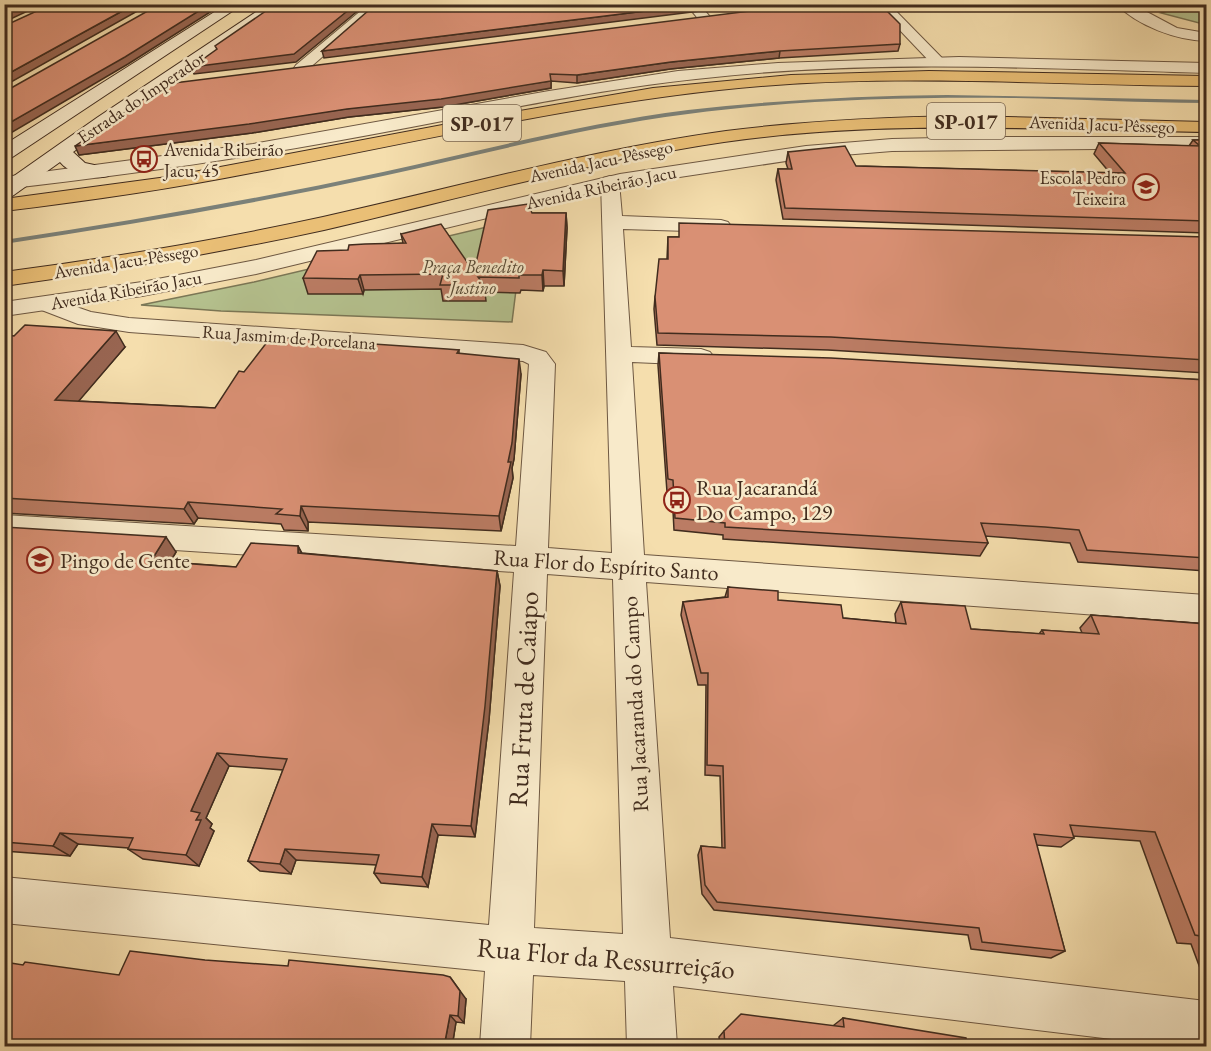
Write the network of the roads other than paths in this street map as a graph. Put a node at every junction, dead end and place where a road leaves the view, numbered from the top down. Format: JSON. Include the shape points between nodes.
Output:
{"nodes":[{"id":1,"x":21,"y":4,"type":"edge"},
{"id":2,"x":91,"y":4,"type":"edge"},
{"id":3,"x":236,"y":4,"type":"edge"},
{"id":4,"x":377,"y":4,"type":"edge"},
{"id":5,"x":692,"y":4,"type":"edge"},
{"id":6,"x":881,"y":4,"type":"edge"},
{"id":7,"x":1122,"y":4,"type":"edge"},
{"id":8,"x":57,"y":5,"type":"edge"},
{"id":9,"x":278,"y":5,"type":"edge"},
{"id":10,"x":36,"y":15,"type":"edge"},
{"id":11,"x":723,"y":15,"type":"edge"},
{"id":12,"x":705,"y":18,"type":"junction"},
{"id":13,"x":684,"y":20,"type":"edge"},
{"id":14,"x":1206,"y":37,"type":"edge"},
{"id":15,"x":937,"y":61,"type":"junction"},
{"id":16,"x":331,"y":65,"type":"edge"},
{"id":17,"x":141,"y":68,"type":"junction"},
{"id":18,"x":1206,"y":68,"type":"edge"},
{"id":19,"x":1206,"y":81,"type":"edge"},
{"id":20,"x":190,"y":82,"type":"edge"},
{"id":21,"x":157,"y":86,"type":"junction"},
{"id":22,"x":1206,"y":127,"type":"edge"},
{"id":23,"x":1206,"y":143,"type":"edge"},
{"id":24,"x":64,"y":150,"type":"junction"},
{"id":25,"x":4,"y":154,"type":"edge"},
{"id":26,"x":101,"y":172,"type":"junction"},
{"id":27,"x":610,"y":183,"type":"junction"},
{"id":28,"x":10,"y":186,"type":"edge"},
{"id":29,"x":4,"y":205,"type":"edge"},
{"id":30,"x":611,"y":222,"type":"junction"},
{"id":31,"x":743,"y":226,"type":"edge"},
{"id":32,"x":4,"y":279,"type":"edge"},
{"id":33,"x":47,"y":304,"type":"junction"},
{"id":34,"x":4,"y":309,"type":"edge"},
{"id":35,"x":618,"y":354,"type":"junction"},
{"id":36,"x":533,"y":355,"type":"joint"},
{"id":37,"x":723,"y":357,"type":"edge"},
{"id":38,"x":4,"y":527,"type":"edge"},
{"id":39,"x":530,"y":560,"type":"junction"},
{"id":40,"x":628,"y":567,"type":"junction"},
{"id":41,"x":1206,"y":609,"type":"edge"},
{"id":42,"x":4,"y":900,"type":"edge"},
{"id":43,"x":509,"y":950,"type":"junction"},
{"id":44,"x":648,"y":959,"type":"junction"},
{"id":45,"x":1206,"y":1026,"type":"edge"},
{"id":46,"x":504,"y":1047,"type":"edge"},
{"id":47,"x":652,"y":1047,"type":"edge"}],
"edges":[{"from":1,"to":8,"type":"street"},
{"from":2,"to":8,"type":"street"},
{"from":3,"to":9,"type":"street"},
{"from":3,"to":17,"type":"street","name":"Estrada do Imperador"},
{"from":4,"to":16,"type":"street","via":[[295,69]]},
{"from":5,"to":12,"type":"street"},
{"from":6,"to":15,"type":"street"},
{"from":7,"to":14,"type":"street","via":[[1161,27],[1185,36]]},
{"from":8,"to":10,"type":"street"},
{"from":9,"to":21,"type":"street","name":"Estrada do Imperador"},
{"from":11,"to":12,"type":"street"},
{"from":12,"to":13,"type":"street"},
{"from":15,"to":18,"type":"street"},
{"from":15,"to":26,"type":"street","via":[[757,69],[637,81],[336,136]]},
{"from":17,"to":24,"type":"street","via":[[156,69],[161,74],[77,131]]},
{"from":17,"to":25,"type":"street","name":"Estrada do Imperador"},
{"from":19,"to":29,"type":"highway","number":"SP-017","via":[[964,75],[737,83],[549,111],[180,182]]},
{"from":20,"to":21,"type":"street"},
{"from":21,"to":24,"type":"street","name":"Estrada do Imperador"},
{"from":22,"to":32,"type":"highway","name":"Avenida Jacu-Pêssego","number":"SP-017","via":[[969,121],[802,128],[726,137],[599,160],[212,247]]},
{"from":23,"to":27,"type":"street","name":"Avenida Ribeirão Jacu","via":[[892,146],[806,152]]},
{"from":24,"to":26,"type":"street","via":[[65,159],[72,165]]},
{"from":24,"to":28,"type":"street","name":"Estrada do Imperador"},
{"from":26,"to":28,"type":"street"},
{"from":27,"to":30,"type":"street","name":"Rua Jacaranda do Campo"},
{"from":27,"to":33,"type":"street","name":"Avenida Ribeirão Jacu","via":[[256,267]]},
{"from":30,"to":31,"type":"street"},
{"from":30,"to":35,"type":"street","name":"Rua Jacaranda do Campo"},
{"from":33,"to":34,"type":"street","name":"Avenida Ribeirão Jacu"},
{"from":33,"to":36,"type":"street","name":"Rua Jasmim de Porcelana","via":[[86,319],[129,325]]},
{"from":35,"to":37,"type":"street"},
{"from":35,"to":40,"type":"street","name":"Rua Jacaranda do Campo"},
{"from":36,"to":39,"type":"street","name":"Rua Fruta de Caiapo","via":[[542,364]]},
{"from":38,"to":39,"type":"street","name":"Rua Flor do Espírito Santo"},
{"from":39,"to":40,"type":"street","name":"Rua Flor do Espírito Santo"},
{"from":39,"to":43,"type":"street","name":"Rua Fruta de Caiapo"},
{"from":40,"to":41,"type":"street","name":"Rua Flor do Espírito Santo"},
{"from":40,"to":44,"type":"street","name":"Rua Jacaranda do Campo"},
{"from":42,"to":43,"type":"street","name":"Rua Flor da Ressurreição"},
{"from":43,"to":44,"type":"street","name":"Rua Flor da Ressurreição"},
{"from":43,"to":46,"type":"street","name":"Rua Fruta de Caiapo"},
{"from":44,"to":45,"type":"street","name":"Rua Flor da Ressurreição"},
{"from":44,"to":47,"type":"street","name":"Rua Jacaranda do Campo"}]}
